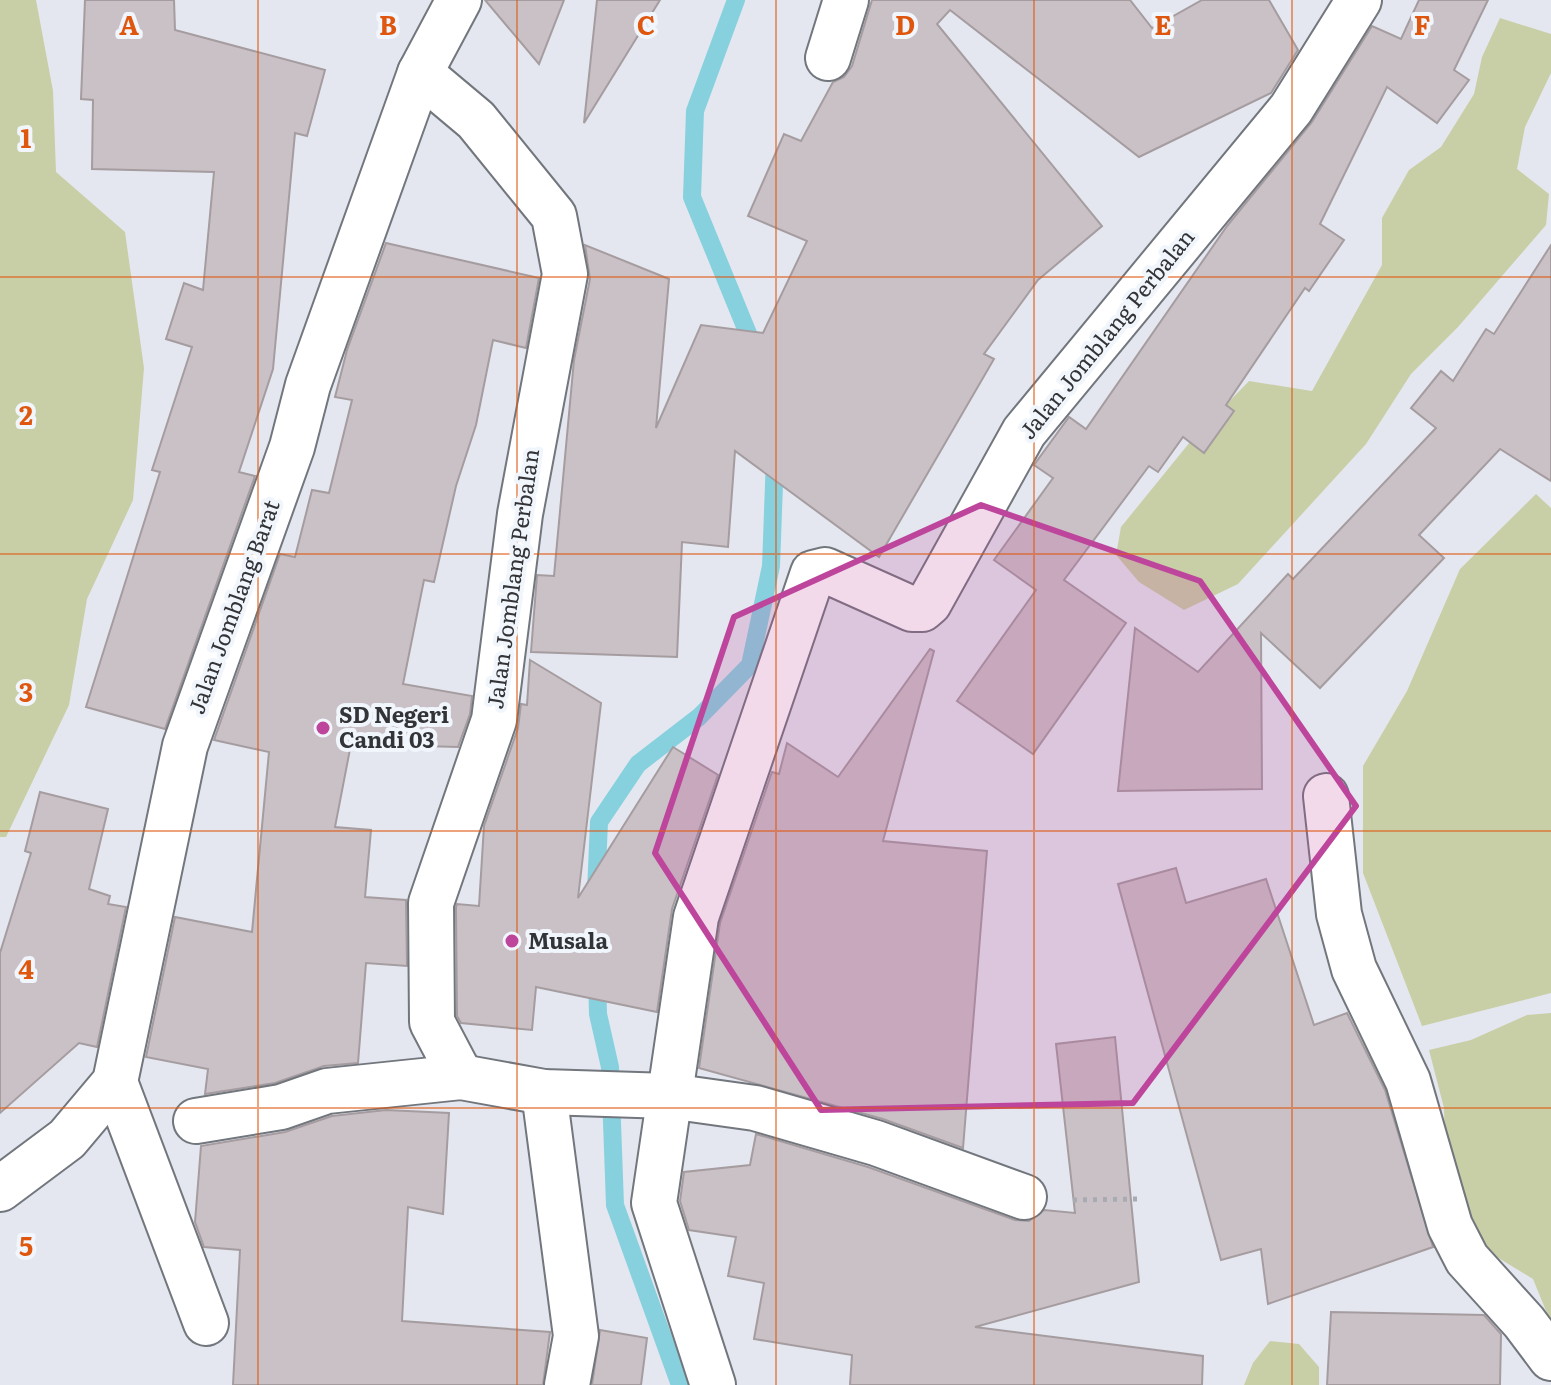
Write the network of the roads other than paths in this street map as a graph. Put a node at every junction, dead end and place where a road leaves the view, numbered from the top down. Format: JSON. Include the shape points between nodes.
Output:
{"nodes":[{"id":1,"x":459,"y":0,"type":"edge"},
{"id":2,"x":846,"y":0,"type":"edge"},
{"id":3,"x":1359,"y":0,"type":"edge"},
{"id":4,"x":828,"y":58,"type":"dead end"},
{"id":5,"x":420,"y":73,"type":"junction"},
{"id":6,"x":1326,"y":796,"type":"dead end"},
{"id":7,"x":461,"y":1077,"type":"junction"},
{"id":8,"x":115,"y":1082,"type":"junction"},
{"id":9,"x":565,"y":1093,"type":"junction"},
{"id":10,"x":652,"y":1096,"type":"junction"},
{"id":11,"x":196,"y":1121,"type":"dead end"},
{"id":12,"x":0,"y":1189,"type":"edge"},
{"id":13,"x":1024,"y":1197,"type":"road end"},
{"id":14,"x":206,"y":1323,"type":"dead end"},
{"id":15,"x":1551,"y":1358,"type":"edge"},
{"id":16,"x":567,"y":1385,"type":"edge"},
{"id":17,"x":713,"y":1385,"type":"edge"}],
"edges":[{"from":1,"to":5,"type":"street","name":"Jalan Jomblang Barat"},
{"from":2,"to":4,"type":"street"},
{"from":3,"to":10,"type":"street","name":"Jalan Jomblang Perbalan","via":[[1291,109],[1024,432],[929,603],[912,609],[825,570],[813,573],[696,917]]},
{"from":5,"to":7,"type":"street","name":"Jalan Jomblang Perbalan","via":[[476,120],[554,216],[565,274],[520,514],[494,720],[431,903],[432,1022]]},
{"from":5,"to":8,"type":"street","name":"Jalan Jomblang Barat","via":[[185,746]]},
{"from":6,"to":15,"type":"street","via":[[1339,914],[1354,969],[1408,1081],[1450,1226],[1467,1259]]},
{"from":7,"to":9,"type":"street"},
{"from":7,"to":11,"type":"street","via":[[327,1091],[281,1107]]},
{"from":8,"to":12,"type":"street","name":"Jalan Jomblang Barat","via":[[67,1139]]},
{"from":8,"to":14,"type":"street"},
{"from":9,"to":10,"type":"street"},
{"from":9,"to":16,"type":"street","via":[[576,1336]]},
{"from":10,"to":13,"type":"street","via":[[755,1108],[876,1143]]},
{"from":10,"to":17,"type":"street","name":"Jalan Jomblang Perbalan","via":[[654,1203]]}]}
